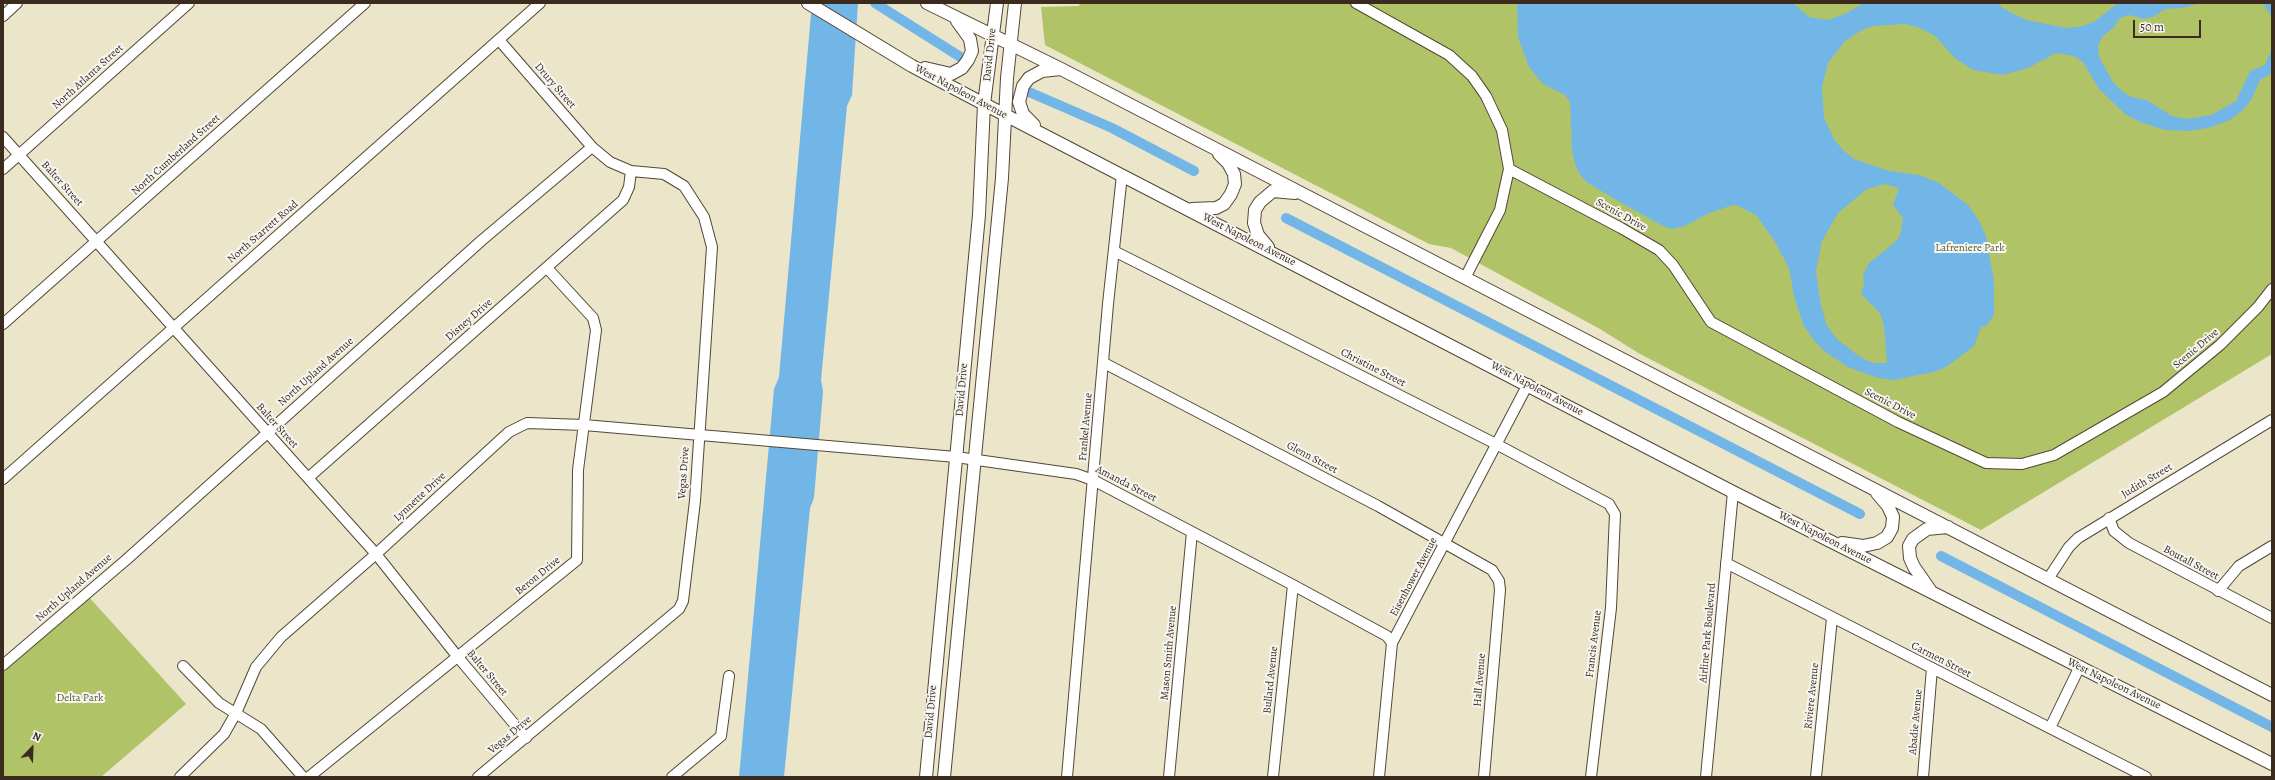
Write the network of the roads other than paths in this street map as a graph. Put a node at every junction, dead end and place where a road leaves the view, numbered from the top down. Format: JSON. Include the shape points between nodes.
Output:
{"nodes":[{"id":1,"x":17,"y":3,"type":"edge"},
{"id":2,"x":189,"y":3,"type":"edge"},
{"id":3,"x":365,"y":3,"type":"edge"},
{"id":4,"x":540,"y":3,"type":"edge"},
{"id":5,"x":808,"y":3,"type":"edge"},
{"id":6,"x":927,"y":3,"type":"edge"},
{"id":7,"x":997,"y":3,"type":"edge"},
{"id":8,"x":1014,"y":3,"type":"edge"},
{"id":9,"x":1356,"y":3,"type":"edge"},
{"id":10,"x":3,"y":16,"type":"edge"},
{"id":11,"x":953,"y":17,"type":"junction"},
{"id":12,"x":992,"y":36,"type":"junction"},
{"id":13,"x":499,"y":40,"type":"junction"},
{"id":14,"x":1011,"y":44,"type":"junction"},
{"id":15,"x":912,"y":66,"type":"junction"},
{"id":16,"x":1061,"y":69,"type":"junction"},
{"id":17,"x":984,"y":104,"type":"junction"},
{"id":18,"x":1004,"y":114,"type":"junction"},
{"id":19,"x":1041,"y":132,"type":"junction"},
{"id":20,"x":3,"y":137,"type":"edge"},
{"id":21,"x":592,"y":147,"type":"junction"},
{"id":22,"x":1212,"y":148,"type":"junction"},
{"id":23,"x":19,"y":154,"type":"junction"},
{"id":24,"x":3,"y":169,"type":"edge"},
{"id":25,"x":1509,"y":169,"type":"junction"},
{"id":26,"x":631,"y":172,"type":"junction"},
{"id":27,"x":1122,"y":175,"type":"junction"},
{"id":28,"x":1304,"y":194,"type":"junction"},
{"id":29,"x":1187,"y":208,"type":"junction"},
{"id":30,"x":97,"y":242,"type":"junction"},
{"id":31,"x":1114,"y":252,"type":"junction"},
{"id":32,"x":1275,"y":253,"type":"junction"},
{"id":33,"x":547,"y":268,"type":"junction"},
{"id":34,"x":1465,"y":278,"type":"junction"},
{"id":35,"x":2272,"y":290,"type":"edge"},
{"id":36,"x":3,"y":324,"type":"edge"},
{"id":37,"x":173,"y":327,"type":"junction"},
{"id":38,"x":1104,"y":363,"type":"junction"},
{"id":39,"x":1528,"y":384,"type":"junction"},
{"id":40,"x":2272,"y":420,"type":"edge"},
{"id":41,"x":584,"y":424,"type":"junction"},
{"id":42,"x":267,"y":432,"type":"junction"},
{"id":43,"x":699,"y":435,"type":"junction"},
{"id":44,"x":768,"y":440,"type":"joint"},
{"id":45,"x":1496,"y":444,"type":"junction"},
{"id":46,"x":956,"y":457,"type":"junction"},
{"id":47,"x":975,"y":461,"type":"junction"},
{"id":48,"x":308,"y":478,"type":"junction"},
{"id":49,"x":3,"y":479,"type":"edge"},
{"id":50,"x":1093,"y":480,"type":"junction"},
{"id":51,"x":1874,"y":489,"type":"junction"},
{"id":52,"x":1733,"y":492,"type":"junction"},
{"id":53,"x":1615,"y":514,"type":"joint"},
{"id":54,"x":2109,"y":518,"type":"junction"},
{"id":55,"x":1948,"y":527,"type":"junction"},
{"id":56,"x":1192,"y":532,"type":"junction"},
{"id":57,"x":1831,"y":541,"type":"junction"},
{"id":58,"x":1445,"y":544,"type":"junction"},
{"id":59,"x":2272,"y":546,"type":"edge"},
{"id":60,"x":376,"y":554,"type":"junction"},
{"id":61,"x":1726,"y":563,"type":"junction"},
{"id":62,"x":2048,"y":579,"type":"junction"},
{"id":63,"x":1500,"y":584,"type":"joint"},
{"id":64,"x":1293,"y":585,"type":"junction"},
{"id":65,"x":2218,"y":590,"type":"junction"},
{"id":66,"x":1932,"y":593,"type":"junction"},
{"id":67,"x":1832,"y":618,"type":"junction"},
{"id":68,"x":2272,"y":618,"type":"edge"},
{"id":69,"x":1392,"y":643,"type":"junction"},
{"id":70,"x":457,"y":656,"type":"junction"},
{"id":71,"x":3,"y":666,"type":"edge"},
{"id":72,"x":183,"y":666,"type":"dead end"},
{"id":73,"x":2080,"y":666,"type":"junction"},
{"id":74,"x":1932,"y":668,"type":"junction"},
{"id":75,"x":729,"y":676,"type":"dead end"},
{"id":76,"x":2272,"y":695,"type":"edge"},
{"id":77,"x":932,"y":711,"type":"junction"},
{"id":78,"x":236,"y":713,"type":"junction"},
{"id":79,"x":950,"y":713,"type":"junction"},
{"id":80,"x":2050,"y":728,"type":"junction"},
{"id":81,"x":526,"y":738,"type":"junction"},
{"id":82,"x":2272,"y":764,"type":"edge"},
{"id":83,"x":180,"y":777,"type":"edge"},
{"id":84,"x":303,"y":777,"type":"edge"},
{"id":85,"x":309,"y":777,"type":"edge"},
{"id":86,"x":478,"y":777,"type":"edge"},
{"id":87,"x":672,"y":777,"type":"edge"},
{"id":88,"x":926,"y":777,"type":"edge"},
{"id":89,"x":944,"y":777,"type":"edge"},
{"id":90,"x":1067,"y":777,"type":"edge"},
{"id":91,"x":1169,"y":777,"type":"edge"},
{"id":92,"x":1273,"y":777,"type":"edge"},
{"id":93,"x":1379,"y":777,"type":"edge"},
{"id":94,"x":1484,"y":777,"type":"edge"},
{"id":95,"x":1591,"y":777,"type":"edge"},
{"id":96,"x":1706,"y":777,"type":"edge"},
{"id":97,"x":1816,"y":777,"type":"edge"},
{"id":98,"x":1923,"y":777,"type":"edge"},
{"id":99,"x":2146,"y":777,"type":"edge"}],
"edges":[{"from":1,"to":10,"type":"street"},
{"from":2,"to":23,"type":"street","name":"North Atlanta Street"},
{"from":3,"to":30,"type":"street","name":"North Cumberland Street"},
{"from":4,"to":13,"type":"street","name":"North Starrett Road"},
{"from":5,"to":15,"type":"main road","name":"West Napoleon Avenue"},
{"from":6,"to":11,"type":"main road"},
{"from":7,"to":12,"type":"main road","name":"David Drive"},
{"from":8,"to":14,"type":"main road","name":"David Drive"},
{"from":9,"to":25,"type":"street","via":[[1449,55],[1472,76],[1486,96],[1503,134]]},
{"from":11,"to":12,"type":"main road"},
{"from":11,"to":15,"type":"main road","via":[[970,39],[972,51],[962,68],[951,74]]},
{"from":12,"to":14,"type":"main road"},
{"from":12,"to":17,"type":"main road","name":"David Drive"},
{"from":13,"to":21,"type":"street","name":"Drury Street"},
{"from":13,"to":37,"type":"street","name":"North Starrett Road"},
{"from":14,"to":16,"type":"main road"},
{"from":14,"to":18,"type":"main road","name":"David Drive"},
{"from":15,"to":17,"type":"main road","name":"West Napoleon Avenue"},
{"from":16,"to":19,"type":"main road","via":[[1042,71],[1029,78],[1023,86],[1019,102],[1023,114]]},
{"from":16,"to":22,"type":"main road"},
{"from":17,"to":18,"type":"main road","name":"West Napoleon Avenue"},
{"from":17,"to":46,"type":"main road","name":"David Drive","via":[[979,215]]},
{"from":18,"to":19,"type":"main road","name":"West Napoleon Avenue"},
{"from":18,"to":47,"type":"main road","name":"David Drive","via":[[1002,178]]},
{"from":19,"to":27,"type":"main road","name":"West Napoleon Avenue"},
{"from":20,"to":23,"type":"street","name":"Balter Street"},
{"from":21,"to":26,"type":"street","name":"Vegas Drive","via":[[610,162]]},
{"from":21,"to":42,"type":"street","name":"North Upland Avenue","via":[[481,241]]},
{"from":22,"to":28,"type":"main road"},
{"from":22,"to":29,"type":"main road","via":[[1228,163],[1234,174],[1235,184],[1231,194],[1224,204],[1216,208]]},
{"from":23,"to":24,"type":"street","name":"North Atlanta Street"},
{"from":23,"to":30,"type":"street","name":"Balter Street"},
{"from":25,"to":34,"type":"street","via":[[1500,210]]},
{"from":25,"to":35,"type":"street","name":"Scenic Drive","via":[[1659,250],[1673,265],[1711,322],[1722,329],[1898,422],[1986,463],[2022,464],[2054,455],[2163,392],[2220,345]]},
{"from":26,"to":33,"type":"street","name":"Disney Drive","via":[[629,187],[623,200]]},
{"from":26,"to":43,"type":"street","name":"Vegas Drive","via":[[664,174],[684,186],[699,206],[709,228],[712,247]]},
{"from":27,"to":29,"type":"main road","name":"West Napoleon Avenue"},
{"from":27,"to":31,"type":"street","name":"Frankel Avenue"},
{"from":28,"to":32,"type":"main road","via":[[1273,191],[1255,210],[1254,223],[1258,235]]},
{"from":28,"to":34,"type":"main road"},
{"from":29,"to":32,"type":"main road","name":"West Napoleon Avenue"},
{"from":30,"to":36,"type":"street","name":"North Cumberland Street"},
{"from":30,"to":37,"type":"street","name":"Balter Street"},
{"from":31,"to":38,"type":"street","name":"Frankel Avenue"},
{"from":31,"to":45,"type":"street","name":"Christine Street"},
{"from":32,"to":39,"type":"main road","name":"West Napoleon Avenue"},
{"from":33,"to":41,"type":"street","name":"Beron Drive","via":[[593,318],[596,330]]},
{"from":33,"to":48,"type":"street","name":"Disney Drive"},
{"from":34,"to":51,"type":"main road"},
{"from":37,"to":42,"type":"street","name":"Balter Street"},
{"from":37,"to":49,"type":"street","name":"North Starrett Road"},
{"from":38,"to":50,"type":"street","name":"Frankel Avenue"},
{"from":38,"to":58,"type":"street","name":"Glenn Street","via":[[1378,506]]},
{"from":39,"to":45,"type":"street","name":"Eisenhower Avenue"},
{"from":39,"to":52,"type":"main road","name":"West Napoleon Avenue"},
{"from":40,"to":54,"type":"street","name":"Judith Street"},
{"from":41,"to":43,"type":"street","name":"Lynnette Drive"},
{"from":41,"to":60,"type":"street","name":"Lynnette Drive","via":[[527,423],[508,432]]},
{"from":41,"to":70,"type":"street","name":"Beron Drive","via":[[578,470],[577,560]]},
{"from":42,"to":48,"type":"street","name":"Balter Street"},
{"from":42,"to":71,"type":"street","name":"North Upland Avenue","via":[[126,560]]},
{"from":43,"to":44,"type":"street","name":"Lynnette Drive"},
{"from":43,"to":81,"type":"street","name":"Vegas Drive","via":[[695,501],[683,601],[679,609]]},
{"from":44,"to":46,"type":"street","name":"Amanda Street"},
{"from":45,"to":53,"type":"street","name":"Christine Street","via":[[1606,501]]},
{"from":45,"to":58,"type":"street","name":"Eisenhower Avenue"},
{"from":46,"to":47,"type":"street","name":"Amanda Street"},
{"from":46,"to":77,"type":"main road","name":"David Drive"},
{"from":47,"to":50,"type":"street","name":"Amanda Street","via":[[1076,474]]},
{"from":47,"to":79,"type":"main road","name":"David Drive"},
{"from":48,"to":60,"type":"street","name":"Balter Street"},
{"from":50,"to":56,"type":"street","name":"Amanda Street"},
{"from":50,"to":90,"type":"street","name":"Frankel Avenue"},
{"from":51,"to":55,"type":"main road"},
{"from":51,"to":57,"type":"main road","via":[[1888,506],[1893,517],[1892,528],[1887,537],[1877,543],[1863,546]]},
{"from":52,"to":57,"type":"main road","name":"West Napoleon Avenue"},
{"from":52,"to":61,"type":"street","name":"Airline Park Boulevard"},
{"from":53,"to":95,"type":"street","name":"Francis Avenue","via":[[1611,608]]},
{"from":54,"to":62,"type":"street","name":"Judith Street","via":[[2078,538],[2069,547]]},
{"from":54,"to":65,"type":"street","name":"Boutall Street","via":[[2114,531],[2129,543]]},
{"from":55,"to":62,"type":"main road"},
{"from":55,"to":66,"type":"main road","via":[[1928,529],[1913,539],[1909,546],[1914,567]]},
{"from":56,"to":64,"type":"street","name":"Amanda Street"},
{"from":56,"to":91,"type":"street","name":"Mason Smith Avenue"},
{"from":57,"to":66,"type":"main road","name":"West Napoleon Avenue"},
{"from":58,"to":63,"type":"street","name":"Glenn Street","via":[[1492,570]]},
{"from":58,"to":69,"type":"street","name":"Eisenhower Avenue"},
{"from":59,"to":65,"type":"street","via":[[2239,566]]},
{"from":60,"to":70,"type":"street","name":"Balter Street"},
{"from":60,"to":78,"type":"street","name":"Lynnette Drive","via":[[282,637],[256,667]]},
{"from":61,"to":67,"type":"street","name":"Carmen Street"},
{"from":61,"to":96,"type":"street","name":"Airline Park Boulevard"},
{"from":62,"to":76,"type":"main road"},
{"from":63,"to":94,"type":"street","name":"Hall Avenue"},
{"from":64,"to":69,"type":"street","name":"Amanda Street","via":[[1387,636]]},
{"from":64,"to":92,"type":"street","name":"Bullard Avenue"},
{"from":65,"to":68,"type":"street","name":"Boutall Street"},
{"from":66,"to":73,"type":"main road","name":"West Napoleon Avenue"},
{"from":67,"to":74,"type":"street","name":"Carmen Street"},
{"from":67,"to":97,"type":"street","name":"Riviere Avenue"},
{"from":69,"to":93,"type":"street","name":"Eisenhower Avenue"},
{"from":70,"to":81,"type":"street","name":"Balter Street"},
{"from":70,"to":85,"type":"street","name":"Beron Drive"},
{"from":72,"to":78,"type":"street","via":[[219,703]]},
{"from":73,"to":80,"type":"street"},
{"from":73,"to":82,"type":"main road","name":"West Napoleon Avenue"},
{"from":74,"to":80,"type":"street","name":"Carmen Street"},
{"from":74,"to":98,"type":"street","name":"Abadie Avenue"},
{"from":75,"to":87,"type":"street","via":[[721,736]]},
{"from":77,"to":79,"type":"main road"},
{"from":77,"to":88,"type":"main road","name":"David Drive"},
{"from":78,"to":83,"type":"street","name":"Lynnette Drive","via":[[220,739]]},
{"from":78,"to":84,"type":"street","via":[[261,729]]},
{"from":79,"to":89,"type":"main road","name":"David Drive"},
{"from":80,"to":99,"type":"street","name":"Carmen Street"},
{"from":81,"to":86,"type":"street","name":"Vegas Drive"}]}
